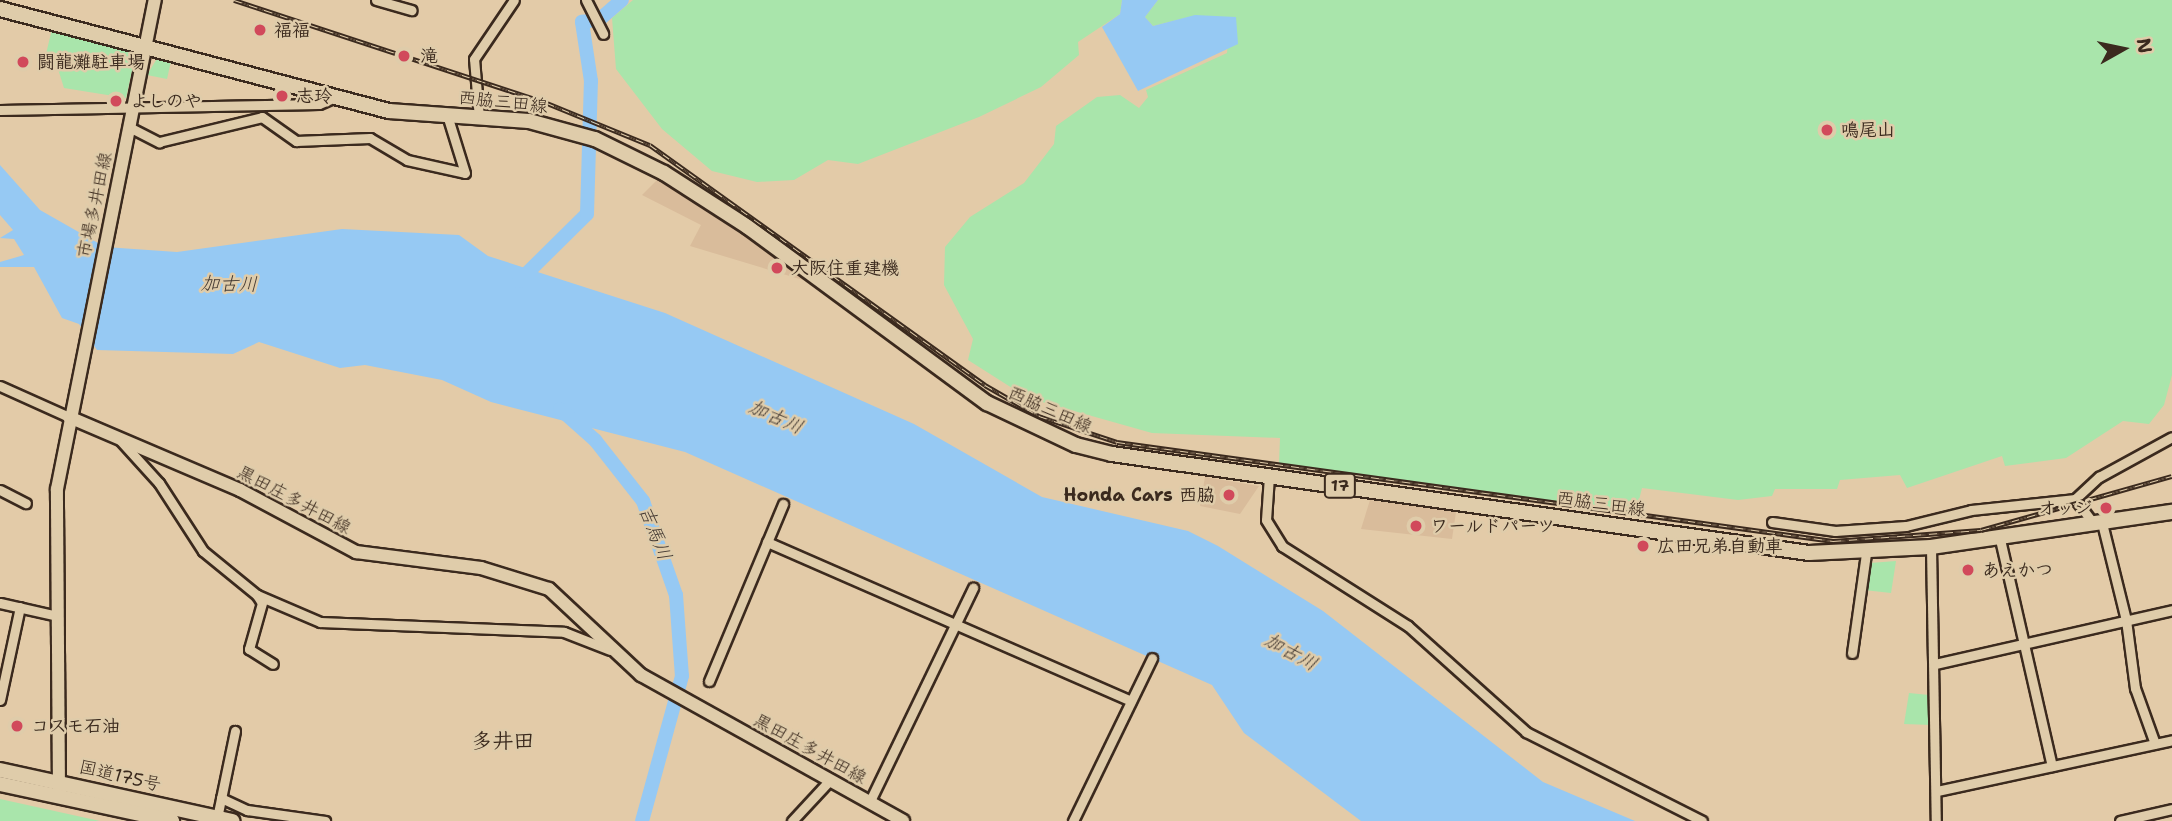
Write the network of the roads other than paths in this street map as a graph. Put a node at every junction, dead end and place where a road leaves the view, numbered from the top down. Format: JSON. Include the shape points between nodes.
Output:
{"nodes":[{"id":1,"x":155,"y":0,"type":"edge"},
{"id":2,"x":376,"y":0,"type":"edge"},
{"id":3,"x":514,"y":0,"type":"edge"},
{"id":4,"x":586,"y":0,"type":"edge"},
{"id":5,"x":0,"y":9,"type":"edge"},
{"id":6,"x":412,"y":10,"type":"dead end"},
{"id":7,"x":603,"y":34,"type":"dead end"},
{"id":8,"x":146,"y":47,"type":"junction"},
{"id":9,"x":334,"y":97,"type":"junction"},
{"id":10,"x":133,"y":107,"type":"junction"},
{"id":11,"x":0,"y":110,"type":"edge"},
{"id":12,"x":447,"y":116,"type":"junction"},
{"id":13,"x":479,"y":118,"type":"junction"},
{"id":14,"x":129,"y":127,"type":"junction"},
{"id":15,"x":0,"y":386,"type":"edge"},
{"id":16,"x":69,"y":417,"type":"junction"},
{"id":17,"x":2172,"y":437,"type":"edge"},
{"id":18,"x":120,"y":440,"type":"junction"},
{"id":19,"x":1269,"y":476,"type":"junction"},
{"id":20,"x":0,"y":490,"type":"edge"},
{"id":21,"x":2075,"y":499,"type":"junction"},
{"id":22,"x":26,"y":503,"type":"dead end"},
{"id":23,"x":783,"y":504,"type":"dead end"},
{"id":24,"x":2172,"y":512,"type":"edge"},
{"id":25,"x":1772,"y":522,"type":"dead end"},
{"id":26,"x":2098,"y":523,"type":"junction"},
{"id":27,"x":1998,"y":536,"type":"junction"},
{"id":28,"x":767,"y":542,"type":"junction"},
{"id":29,"x":1931,"y":547,"type":"junction"},
{"id":30,"x":1866,"y":553,"type":"junction"},
{"id":31,"x":973,"y":588,"type":"dead end"},
{"id":32,"x":257,"y":595,"type":"junction"},
{"id":33,"x":0,"y":603,"type":"edge"},
{"id":34,"x":20,"y":607,"type":"junction"},
{"id":35,"x":2172,"y":610,"type":"edge"},
{"id":36,"x":53,"y":615,"type":"junction"},
{"id":37,"x":2126,"y":620,"type":"junction"},
{"id":38,"x":955,"y":624,"type":"junction"},
{"id":39,"x":2024,"y":644,"type":"junction"},
{"id":40,"x":612,"y":650,"type":"junction"},
{"id":41,"x":1852,"y":653,"type":"dead end"},
{"id":42,"x":5,"y":657,"type":"edge"},
{"id":43,"x":1152,"y":658,"type":"dead end"},
{"id":44,"x":273,"y":664,"type":"dead end"},
{"id":45,"x":1935,"y":664,"type":"junction"},
{"id":46,"x":709,"y":681,"type":"dead end"},
{"id":47,"x":0,"y":700,"type":"edge"},
{"id":48,"x":1131,"y":701,"type":"junction"},
{"id":49,"x":235,"y":731,"type":"dead end"},
{"id":50,"x":2172,"y":740,"type":"edge"},
{"id":51,"x":2155,"y":744,"type":"junction"},
{"id":52,"x":2052,"y":766,"type":"junction"},
{"id":53,"x":0,"y":770,"type":"edge"},
{"id":54,"x":830,"y":780,"type":"junction"},
{"id":55,"x":0,"y":784,"type":"edge"},
{"id":56,"x":59,"y":790,"type":"junction"},
{"id":57,"x":1937,"y":791,"type":"junction"},
{"id":58,"x":222,"y":798,"type":"junction"},
{"id":59,"x":870,"y":802,"type":"junction"},
{"id":60,"x":2172,"y":809,"type":"edge"},
{"id":61,"x":216,"y":818,"type":"junction"},
{"id":62,"x":325,"y":820,"type":"edge"},
{"id":63,"x":172,"y":821,"type":"edge"},
{"id":64,"x":232,"y":821,"type":"edge"},
{"id":65,"x":792,"y":821,"type":"edge"},
{"id":66,"x":903,"y":821,"type":"edge"},
{"id":67,"x":1073,"y":821,"type":"edge"},
{"id":68,"x":1702,"y":821,"type":"edge"},
{"id":69,"x":1937,"y":821,"type":"edge"},
{"id":70,"x":2120,"y":821,"type":"edge"}],
"edges":[{"from":1,"to":8,"type":"main road","name":"市場多井田線"},
{"from":2,"to":6,"type":"street"},
{"from":3,"to":13,"type":"street","via":[[474,60]]},
{"from":4,"to":7,"type":"street"},
{"from":5,"to":8,"type":"main road","name":"西脇三田線","number":"17"},
{"from":8,"to":9,"type":"main road","name":"西脇三田線","number":"17"},
{"from":8,"to":10,"type":"main road","name":"市場多井田線"},
{"from":9,"to":10,"type":"street","via":[[320,104]]},
{"from":9,"to":12,"type":"main road","name":"西脇三田線","number":"17","via":[[388,111]]},
{"from":10,"to":11,"type":"street"},
{"from":10,"to":14,"type":"main road","name":"市場多井田線"},
{"from":12,"to":13,"type":"main road","name":"西脇三田線","number":"17"},
{"from":12,"to":14,"type":"street","via":[[464,173],[407,160],[370,138],[296,141],[262,117],[159,142]]},
{"from":13,"to":19,"type":"main road","name":"西脇三田線","number":"17","via":[[590,137],[664,173],[748,227],[987,403],[1031,427],[1112,454]]},
{"from":14,"to":16,"type":"main road","name":"市場多井田線"},
{"from":15,"to":16,"type":"street"},
{"from":16,"to":18,"type":"main road","name":"黒田庄多井田線"},
{"from":16,"to":36,"type":"main road","via":[[57,489]]},
{"from":17,"to":21,"type":"street","via":[[2099,477]]},
{"from":18,"to":32,"type":"street","via":[[159,483],[203,551]]},
{"from":18,"to":40,"type":"main road","name":"黒田庄多井田線","via":[[240,490],[356,552],[530,580],[565,599]]},
{"from":19,"to":30,"type":"main road","name":"西脇三田線","number":"17","via":[[1810,552]]},
{"from":19,"to":68,"type":"street","via":[[1266,520],[1282,546],[1408,626],[1526,732]]},
{"from":20,"to":22,"type":"street"},
{"from":21,"to":25,"type":"street","via":[[1884,528],[1835,531]]},
{"from":21,"to":26,"type":"street"},
{"from":23,"to":28,"type":"street"},
{"from":24,"to":26,"type":"main road","name":"西脇三田線","number":"17"},
{"from":26,"to":27,"type":"main road","name":"西脇三田線","number":"17"},
{"from":26,"to":37,"type":"street"},
{"from":27,"to":29,"type":"main road","name":"西脇三田線","number":"17"},
{"from":27,"to":39,"type":"street"},
{"from":28,"to":38,"type":"street"},
{"from":28,"to":46,"type":"street"},
{"from":29,"to":30,"type":"main road","name":"西脇三田線","number":"17"},
{"from":29,"to":45,"type":"street"},
{"from":30,"to":41,"type":"street"},
{"from":31,"to":38,"type":"street"},
{"from":32,"to":40,"type":"street","via":[[320,622],[564,632]]},
{"from":32,"to":44,"type":"street","via":[[262,603],[249,649]]},
{"from":33,"to":34,"type":"street"},
{"from":34,"to":36,"type":"street"},
{"from":34,"to":42,"type":"street"},
{"from":35,"to":37,"type":"street"},
{"from":36,"to":56,"type":"main road"},
{"from":37,"to":39,"type":"street"},
{"from":37,"to":51,"type":"street","via":[[2135,688]]},
{"from":38,"to":48,"type":"street"},
{"from":38,"to":59,"type":"street"},
{"from":39,"to":45,"type":"street"},
{"from":39,"to":52,"type":"street"},
{"from":40,"to":54,"type":"main road","name":"黒田庄多井田線","via":[[670,692]]},
{"from":42,"to":47,"type":"street"},
{"from":43,"to":48,"type":"street"},
{"from":45,"to":57,"type":"street"},
{"from":48,"to":67,"type":"street"},
{"from":49,"to":58,"type":"street"},
{"from":50,"to":51,"type":"street"},
{"from":51,"to":52,"type":"street"},
{"from":52,"to":57,"type":"street"},
{"from":53,"to":56,"type":"main road","name":"国道175号"},
{"from":54,"to":59,"type":"main road","name":"黒田庄多井田線"},
{"from":54,"to":65,"type":"street"},
{"from":55,"to":56,"type":"main road","name":"国道175号"},
{"from":56,"to":61,"type":"main road","name":"国道175号"},
{"from":56,"to":63,"type":"main road","name":"国道175号"},
{"from":57,"to":69,"type":"street"},
{"from":58,"to":61,"type":"street"},
{"from":58,"to":62,"type":"street","via":[[247,810]]},
{"from":59,"to":66,"type":"main road","name":"黒田庄多井田線"},
{"from":60,"to":70,"type":"street"},
{"from":61,"to":64,"type":"main road","name":"国道175号"}]}
